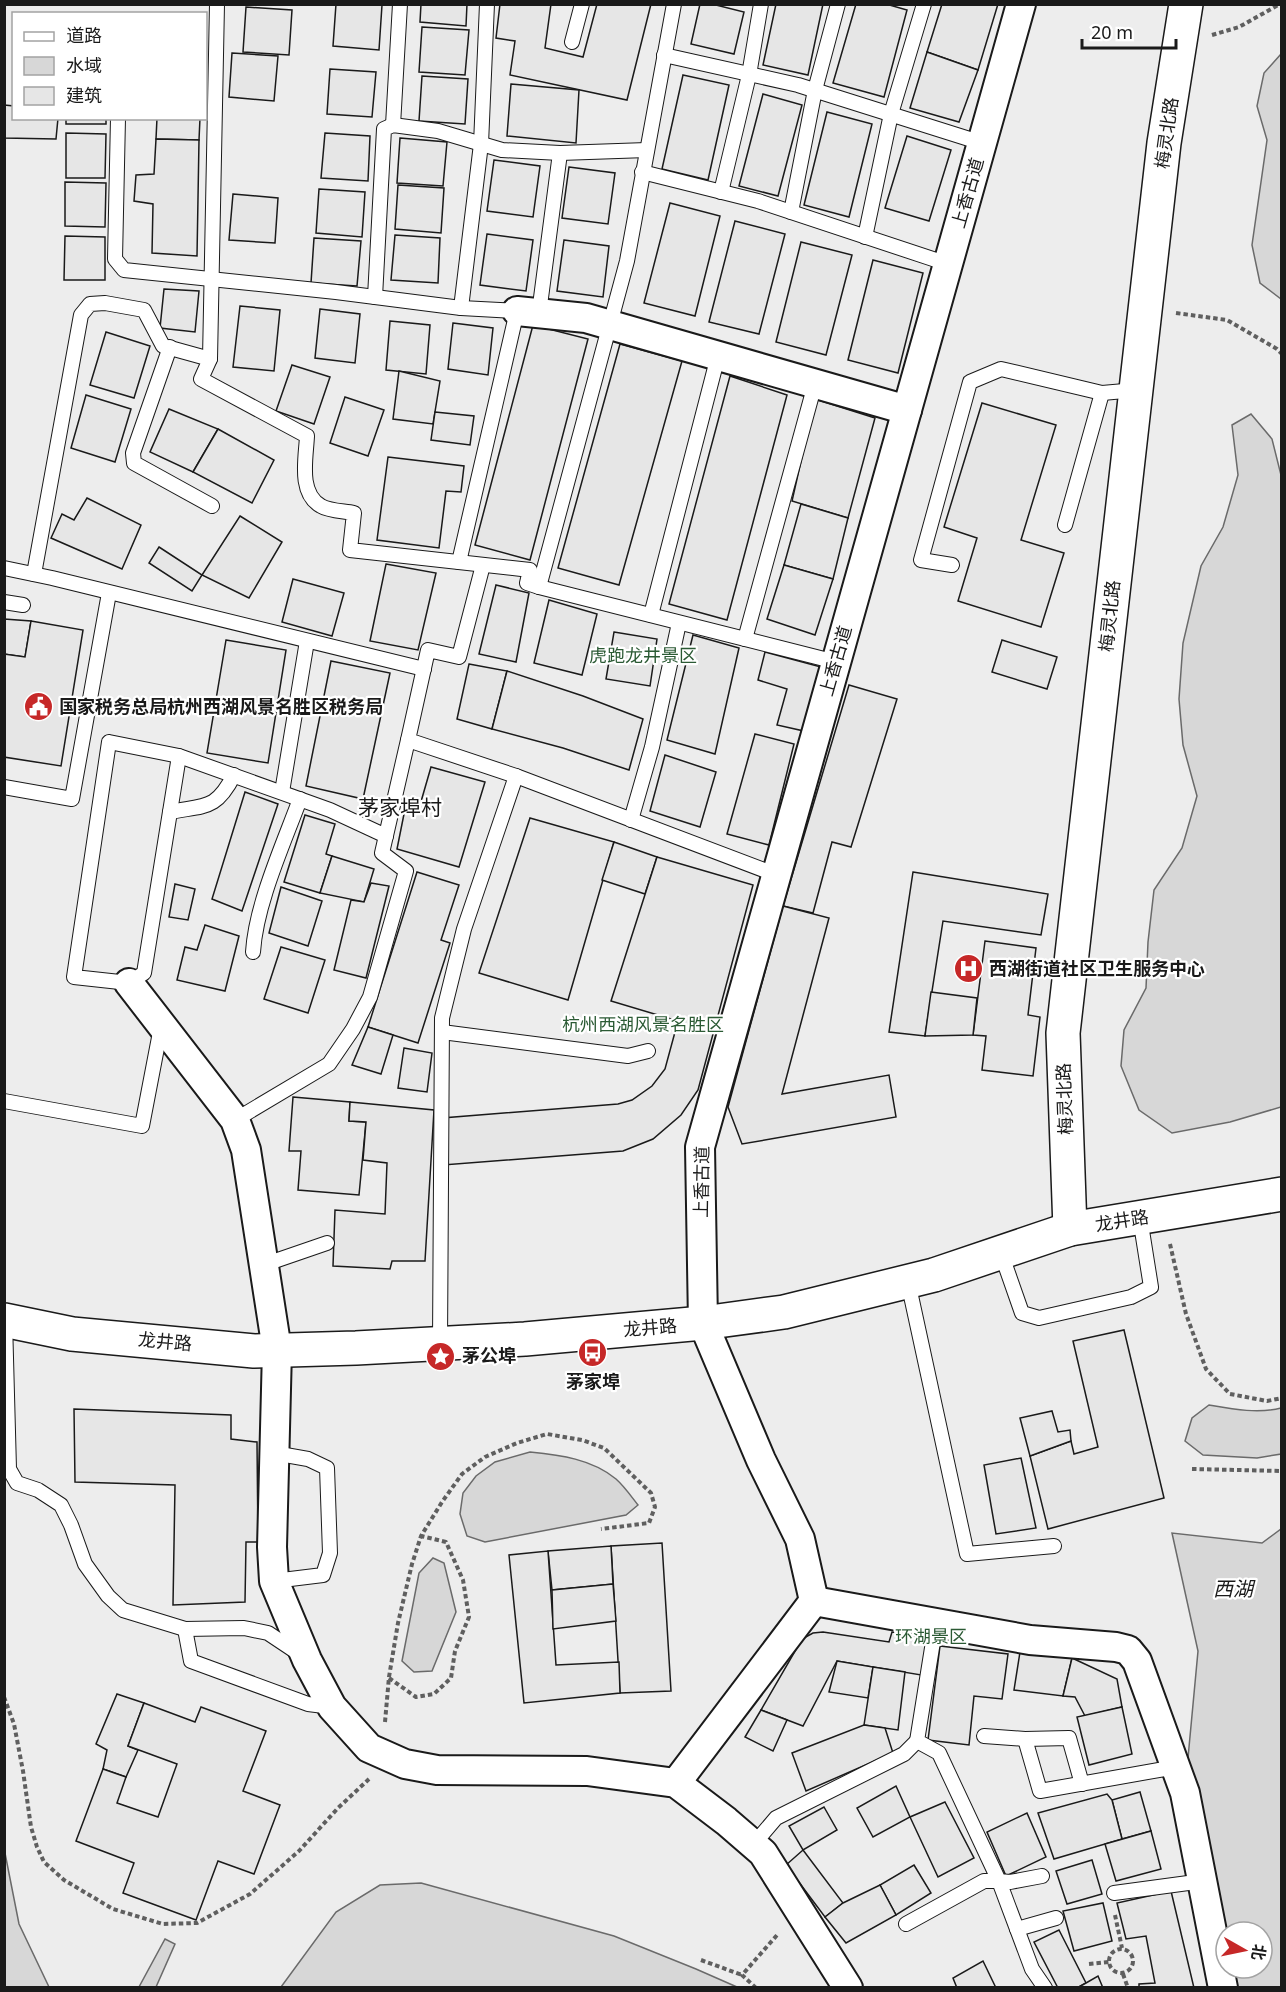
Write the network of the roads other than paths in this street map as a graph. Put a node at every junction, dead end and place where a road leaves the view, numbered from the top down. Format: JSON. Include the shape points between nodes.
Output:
{"nodes":[{"id":1,"x":217,"y":4,"type":"edge"},
{"id":2,"x":400,"y":4,"type":"edge"},
{"id":3,"x":487,"y":4,"type":"edge"},
{"id":4,"x":582,"y":4,"type":"edge"},
{"id":5,"x":674,"y":4,"type":"edge"},
{"id":6,"x":761,"y":4,"type":"edge"},
{"id":7,"x":838,"y":4,"type":"edge"},
{"id":8,"x":924,"y":4,"type":"edge"},
{"id":9,"x":1021,"y":4,"type":"edge"},
{"id":10,"x":1186,"y":4,"type":"edge"},
{"id":11,"x":572,"y":42,"type":"dead end"},
{"id":12,"x":664,"y":56,"type":"junction"},
{"id":13,"x":749,"y":75,"type":"junction"},
{"id":14,"x":815,"y":90,"type":"junction"},
{"id":15,"x":891,"y":114,"type":"junction"},
{"id":16,"x":118,"y":120,"type":"edge"},
{"id":17,"x":393,"y":125,"type":"junction"},
{"id":18,"x":982,"y":143,"type":"junction"},
{"id":19,"x":481,"y":144,"type":"junction"},
{"id":20,"x":647,"y":150,"type":"junction"},
{"id":21,"x":560,"y":153,"type":"junction"},
{"id":22,"x":642,"y":172,"type":"junction"},
{"id":23,"x":721,"y":192,"type":"junction"},
{"id":24,"x":791,"y":212,"type":"junction"},
{"id":25,"x":865,"y":237,"type":"junction"},
{"id":26,"x":948,"y":264,"type":"junction"},
{"id":27,"x":212,"y":279,"type":"junction"},
{"id":28,"x":375,"y":297,"type":"junction"},
{"id":29,"x":461,"y":308,"type":"junction"},
{"id":30,"x":528,"y":312,"type":"junction"},
{"id":31,"x":609,"y":325,"type":"junction"},
{"id":32,"x":170,"y":347,"type":"junction"},
{"id":33,"x":718,"y":356,"type":"junction"},
{"id":34,"x":210,"y":359,"type":"junction"},
{"id":35,"x":814,"y":384,"type":"junction"},
{"id":36,"x":1136,"y":390,"type":"junction"},
{"id":37,"x":1102,"y":393,"type":"junction"},
{"id":38,"x":907,"y":410,"type":"junction"},
{"id":39,"x":212,"y":506,"type":"dead end"},
{"id":40,"x":1065,"y":525,"type":"dead end"},
{"id":41,"x":459,"y":562,"type":"junction"},
{"id":42,"x":483,"y":565,"type":"junction"},
{"id":43,"x":952,"y":565,"type":"dead end"},
{"id":44,"x":4,"y":568,"type":"edge"},
{"id":45,"x":34,"y":574,"type":"junction"},
{"id":46,"x":539,"y":587,"type":"junction"},
{"id":47,"x":109,"y":593,"type":"junction"},
{"id":48,"x":4,"y":602,"type":"edge"},
{"id":49,"x":23,"y":605,"type":"dead end"},
{"id":50,"x":651,"y":615,"type":"junction"},
{"id":51,"x":680,"y":623,"type":"junction"},
{"id":52,"x":745,"y":639,"type":"junction"},
{"id":53,"x":308,"y":641,"type":"junction"},
{"id":54,"x":836,"y":662,"type":"junction"},
{"id":55,"x":424,"y":669,"type":"junction"},
{"id":56,"x":408,"y":740,"type":"junction"},
{"id":57,"x":179,"y":756,"type":"junction"},
{"id":58,"x":234,"y":775,"type":"junction"},
{"id":59,"x":516,"y":776,"type":"junction"},
{"id":60,"x":4,"y":787,"type":"edge"},
{"id":61,"x":282,"y":792,"type":"junction"},
{"id":62,"x":300,"y":799,"type":"junction"},
{"id":63,"x":170,"y":812,"type":"junction"},
{"id":64,"x":631,"y":820,"type":"junction"},
{"id":65,"x":386,"y":836,"type":"junction"},
{"id":66,"x":777,"y":875,"type":"junction"},
{"id":67,"x":253,"y":952,"type":"dead end"},
{"id":68,"x":129,"y":983,"type":"junction"},
{"id":69,"x":162,"y":1025,"type":"junction"},
{"id":70,"x":442,"y":1032,"type":"junction"},
{"id":71,"x":648,"y":1051,"type":"dead end"},
{"id":72,"x":4,"y":1101,"type":"edge"},
{"id":73,"x":236,"y":1120,"type":"junction"},
{"id":74,"x":1281,"y":1194,"type":"edge"},
{"id":75,"x":1140,"y":1218,"type":"junction"},
{"id":76,"x":1070,"y":1229,"type":"junction"},
{"id":77,"x":327,"y":1243,"type":"dead end"},
{"id":78,"x":1001,"y":1252,"type":"junction"},
{"id":79,"x":264,"y":1265,"type":"junction"},
{"id":80,"x":908,"y":1282,"type":"junction"},
{"id":81,"x":5,"y":1320,"type":"edge"},
{"id":82,"x":703,"y":1323,"type":"junction"},
{"id":83,"x":440,"y":1343,"type":"junction"},
{"id":84,"x":277,"y":1350,"type":"junction"},
{"id":85,"x":274,"y":1453,"type":"junction"},
{"id":86,"x":1054,"y":1546,"type":"dead end"},
{"id":87,"x":274,"y":1581,"type":"junction"},
{"id":88,"x":814,"y":1601,"type":"junction"},
{"id":89,"x":936,"y":1623,"type":"junction"},
{"id":90,"x":185,"y":1629,"type":"junction"},
{"id":91,"x":307,"y":1660,"type":"junction"},
{"id":92,"x":332,"y":1707,"type":"junction"},
{"id":93,"x":984,"y":1736,"type":"dead end"},
{"id":94,"x":1025,"y":1739,"type":"junction"},
{"id":95,"x":917,"y":1742,"type":"junction"},
{"id":96,"x":1176,"y":1767,"type":"junction"},
{"id":97,"x":676,"y":1783,"type":"junction"},
{"id":98,"x":1082,"y":1784,"type":"junction"},
{"id":99,"x":753,"y":1845,"type":"junction"},
{"id":100,"x":1042,"y":1876,"type":"dead end"},
{"id":101,"x":999,"y":1881,"type":"junction"},
{"id":102,"x":1203,"y":1881,"type":"junction"},
{"id":103,"x":1114,"y":1893,"type":"road end"},
{"id":104,"x":1056,"y":1918,"type":"dead end"},
{"id":105,"x":906,"y":1924,"type":"dead end"},
{"id":106,"x":1017,"y":1929,"type":"junction"},
{"id":107,"x":848,"y":1988,"type":"edge"},
{"id":108,"x":1045,"y":1988,"type":"edge"},
{"id":109,"x":1223,"y":1988,"type":"edge"}],
"edges":[{"from":1,"to":27,"type":"lane"},
{"from":2,"to":17,"type":"lane"},
{"from":3,"to":19,"type":"lane"},
{"from":4,"to":11,"type":"lane"},
{"from":5,"to":12,"type":"lane"},
{"from":6,"to":13,"type":"lane"},
{"from":7,"to":14,"type":"lane"},
{"from":8,"to":15,"type":"lane"},
{"from":9,"to":18,"type":"street","name":"上香古道"},
{"from":10,"to":36,"type":"street","name":"梅灵北路","via":[[1164,143]]},
{"from":12,"to":13,"type":"lane"},
{"from":12,"to":20,"type":"lane"},
{"from":13,"to":14,"type":"lane"},
{"from":13,"to":23,"type":"lane"},
{"from":14,"to":15,"type":"lane"},
{"from":14,"to":24,"type":"lane"},
{"from":15,"to":18,"type":"lane"},
{"from":15,"to":25,"type":"lane"},
{"from":16,"to":27,"type":"lane","via":[[115,259],[124,270]]},
{"from":17,"to":19,"type":"lane","via":[[438,131]]},
{"from":17,"to":28,"type":"lane","via":[[384,129]]},
{"from":18,"to":26,"type":"street","name":"上香古道"},
{"from":19,"to":21,"type":"lane","via":[[502,150]]},
{"from":19,"to":29,"type":"lane"},
{"from":20,"to":21,"type":"lane"},
{"from":20,"to":22,"type":"lane"},
{"from":21,"to":30,"type":"lane"},
{"from":22,"to":23,"type":"lane"},
{"from":22,"to":31,"type":"lane","via":[[627,261]]},
{"from":23,"to":24,"type":"lane"},
{"from":24,"to":25,"type":"lane"},
{"from":25,"to":26,"type":"lane"},
{"from":26,"to":38,"type":"street","name":"上香古道"},
{"from":27,"to":28,"type":"lane"},
{"from":27,"to":34,"type":"lane"},
{"from":28,"to":29,"type":"lane"},
{"from":29,"to":30,"type":"lane"},
{"from":30,"to":31,"type":"street","via":[[586,318]]},
{"from":30,"to":41,"type":"lane"},
{"from":31,"to":33,"type":"street"},
{"from":31,"to":46,"type":"lane"},
{"from":32,"to":34,"type":"lane"},
{"from":32,"to":39,"type":"lane","via":[[133,453],[134,463]]},
{"from":32,"to":45,"type":"lane","via":[[163,346],[144,310],[90,304],[81,315]]},
{"from":33,"to":35,"type":"street"},
{"from":33,"to":50,"type":"lane"},
{"from":34,"to":41,"type":"lane","via":[[201,379],[307,436],[308,494],[322,507],[354,513],[350,550]]},
{"from":35,"to":38,"type":"street"},
{"from":35,"to":52,"type":"lane"},
{"from":36,"to":37,"type":"lane"},
{"from":36,"to":76,"type":"street","name":"梅灵北路","via":[[1063,1033]]},
{"from":37,"to":40,"type":"lane"},
{"from":37,"to":43,"type":"lane","via":[[1001,369],[970,382],[921,560]]},
{"from":38,"to":54,"type":"street","name":"上香古道"},
{"from":41,"to":42,"type":"lane"},
{"from":42,"to":46,"type":"lane","via":[[530,570],[527,583]]},
{"from":42,"to":55,"type":"lane","via":[[459,657],[428,650]]},
{"from":44,"to":45,"type":"lane"},
{"from":45,"to":47,"type":"lane"},
{"from":46,"to":50,"type":"lane"},
{"from":47,"to":53,"type":"lane"},
{"from":47,"to":60,"type":"lane","via":[[72,799]]},
{"from":48,"to":49,"type":"lane"},
{"from":50,"to":51,"type":"lane"},
{"from":51,"to":52,"type":"lane"},
{"from":51,"to":64,"type":"lane"},
{"from":52,"to":54,"type":"lane"},
{"from":53,"to":55,"type":"lane"},
{"from":53,"to":61,"type":"lane"},
{"from":54,"to":66,"type":"street","name":"上香古道"},
{"from":55,"to":56,"type":"lane"},
{"from":56,"to":59,"type":"lane"},
{"from":56,"to":65,"type":"lane"},
{"from":57,"to":58,"type":"lane"},
{"from":57,"to":63,"type":"lane"},
{"from":57,"to":68,"type":"lane","via":[[109,742],[74,977]]},
{"from":58,"to":61,"type":"lane"},
{"from":58,"to":63,"type":"lane","via":[[216,801]]},
{"from":59,"to":64,"type":"lane"},
{"from":59,"to":70,"type":"lane","via":[[464,929]]},
{"from":61,"to":62,"type":"lane"},
{"from":62,"to":65,"type":"lane"},
{"from":62,"to":67,"type":"lane","via":[[262,906]]},
{"from":63,"to":68,"type":"lane","via":[[144,973]]},
{"from":64,"to":66,"type":"lane"},
{"from":65,"to":73,"type":"lane","via":[[382,854],[406,871],[370,997],[329,1064]]},
{"from":66,"to":82,"type":"street","name":"上香古道","via":[[700,1147]]},
{"from":68,"to":69,"type":"street"},
{"from":69,"to":72,"type":"lane","via":[[142,1126]]},
{"from":69,"to":73,"type":"street"},
{"from":70,"to":71,"type":"lane","via":[[628,1056]]},
{"from":70,"to":83,"type":"lane"},
{"from":73,"to":79,"type":"street","via":[[246,1150]]},
{"from":74,"to":75,"type":"street","name":"龙井路"},
{"from":75,"to":76,"type":"street","name":"龙井路"},
{"from":75,"to":78,"type":"lane","via":[[1151,1287],[1131,1297],[1039,1318],[1022,1312]]},
{"from":76,"to":78,"type":"street","name":"龙井路"},
{"from":77,"to":79,"type":"lane"},
{"from":78,"to":80,"type":"street","name":"龙井路"},
{"from":79,"to":84,"type":"street"},
{"from":80,"to":82,"type":"street","name":"龙井路","via":[[784,1312]]},
{"from":80,"to":86,"type":"lane","via":[[968,1554]]},
{"from":81,"to":84,"type":"street","name":"龙井路","via":[[72,1334]]},
{"from":81,"to":90,"type":"lane","via":[[9,1469],[17,1484],[61,1505],[85,1564],[123,1610]]},
{"from":82,"to":83,"type":"street","name":"龙井路"},
{"from":82,"to":88,"type":"street","via":[[761,1460],[800,1539]]},
{"from":83,"to":84,"type":"street","name":"龙井路"},
{"from":84,"to":85,"type":"street"},
{"from":85,"to":87,"type":"street"},
{"from":85,"to":87,"type":"lane","via":[[327,1467],[330,1553],[323,1575]]},
{"from":87,"to":91,"type":"street"},
{"from":88,"to":89,"type":"street"},
{"from":88,"to":97,"type":"street"},
{"from":89,"to":95,"type":"lane"},
{"from":89,"to":96,"type":"street","via":[[1030,1640],[1128,1650],[1137,1661]]},
{"from":90,"to":91,"type":"lane","via":[[244,1628],[268,1633]]},
{"from":90,"to":92,"type":"lane","via":[[191,1661],[308,1704]]},
{"from":91,"to":92,"type":"street"},
{"from":92,"to":97,"type":"street","via":[[381,1753],[405,1764],[437,1770],[587,1771]]},
{"from":93,"to":94,"type":"lane"},
{"from":94,"to":98,"type":"lane","via":[[1069,1738]]},
{"from":94,"to":98,"type":"lane","via":[[1040,1791]]},
{"from":95,"to":99,"type":"lane","via":[[904,1754],[776,1818]]},
{"from":95,"to":101,"type":"lane","via":[[939,1753]]},
{"from":96,"to":98,"type":"lane"},
{"from":96,"to":102,"type":"street"},
{"from":97,"to":99,"type":"street"},
{"from":99,"to":107,"type":"street","via":[[763,1853]]},
{"from":100,"to":101,"type":"lane"},
{"from":101,"to":105,"type":"lane","via":[[984,1881]]},
{"from":101,"to":106,"type":"lane"},
{"from":102,"to":103,"type":"lane"},
{"from":102,"to":109,"type":"street"},
{"from":104,"to":106,"type":"lane"},
{"from":106,"to":108,"type":"lane","via":[[1032,1969]]}]}
